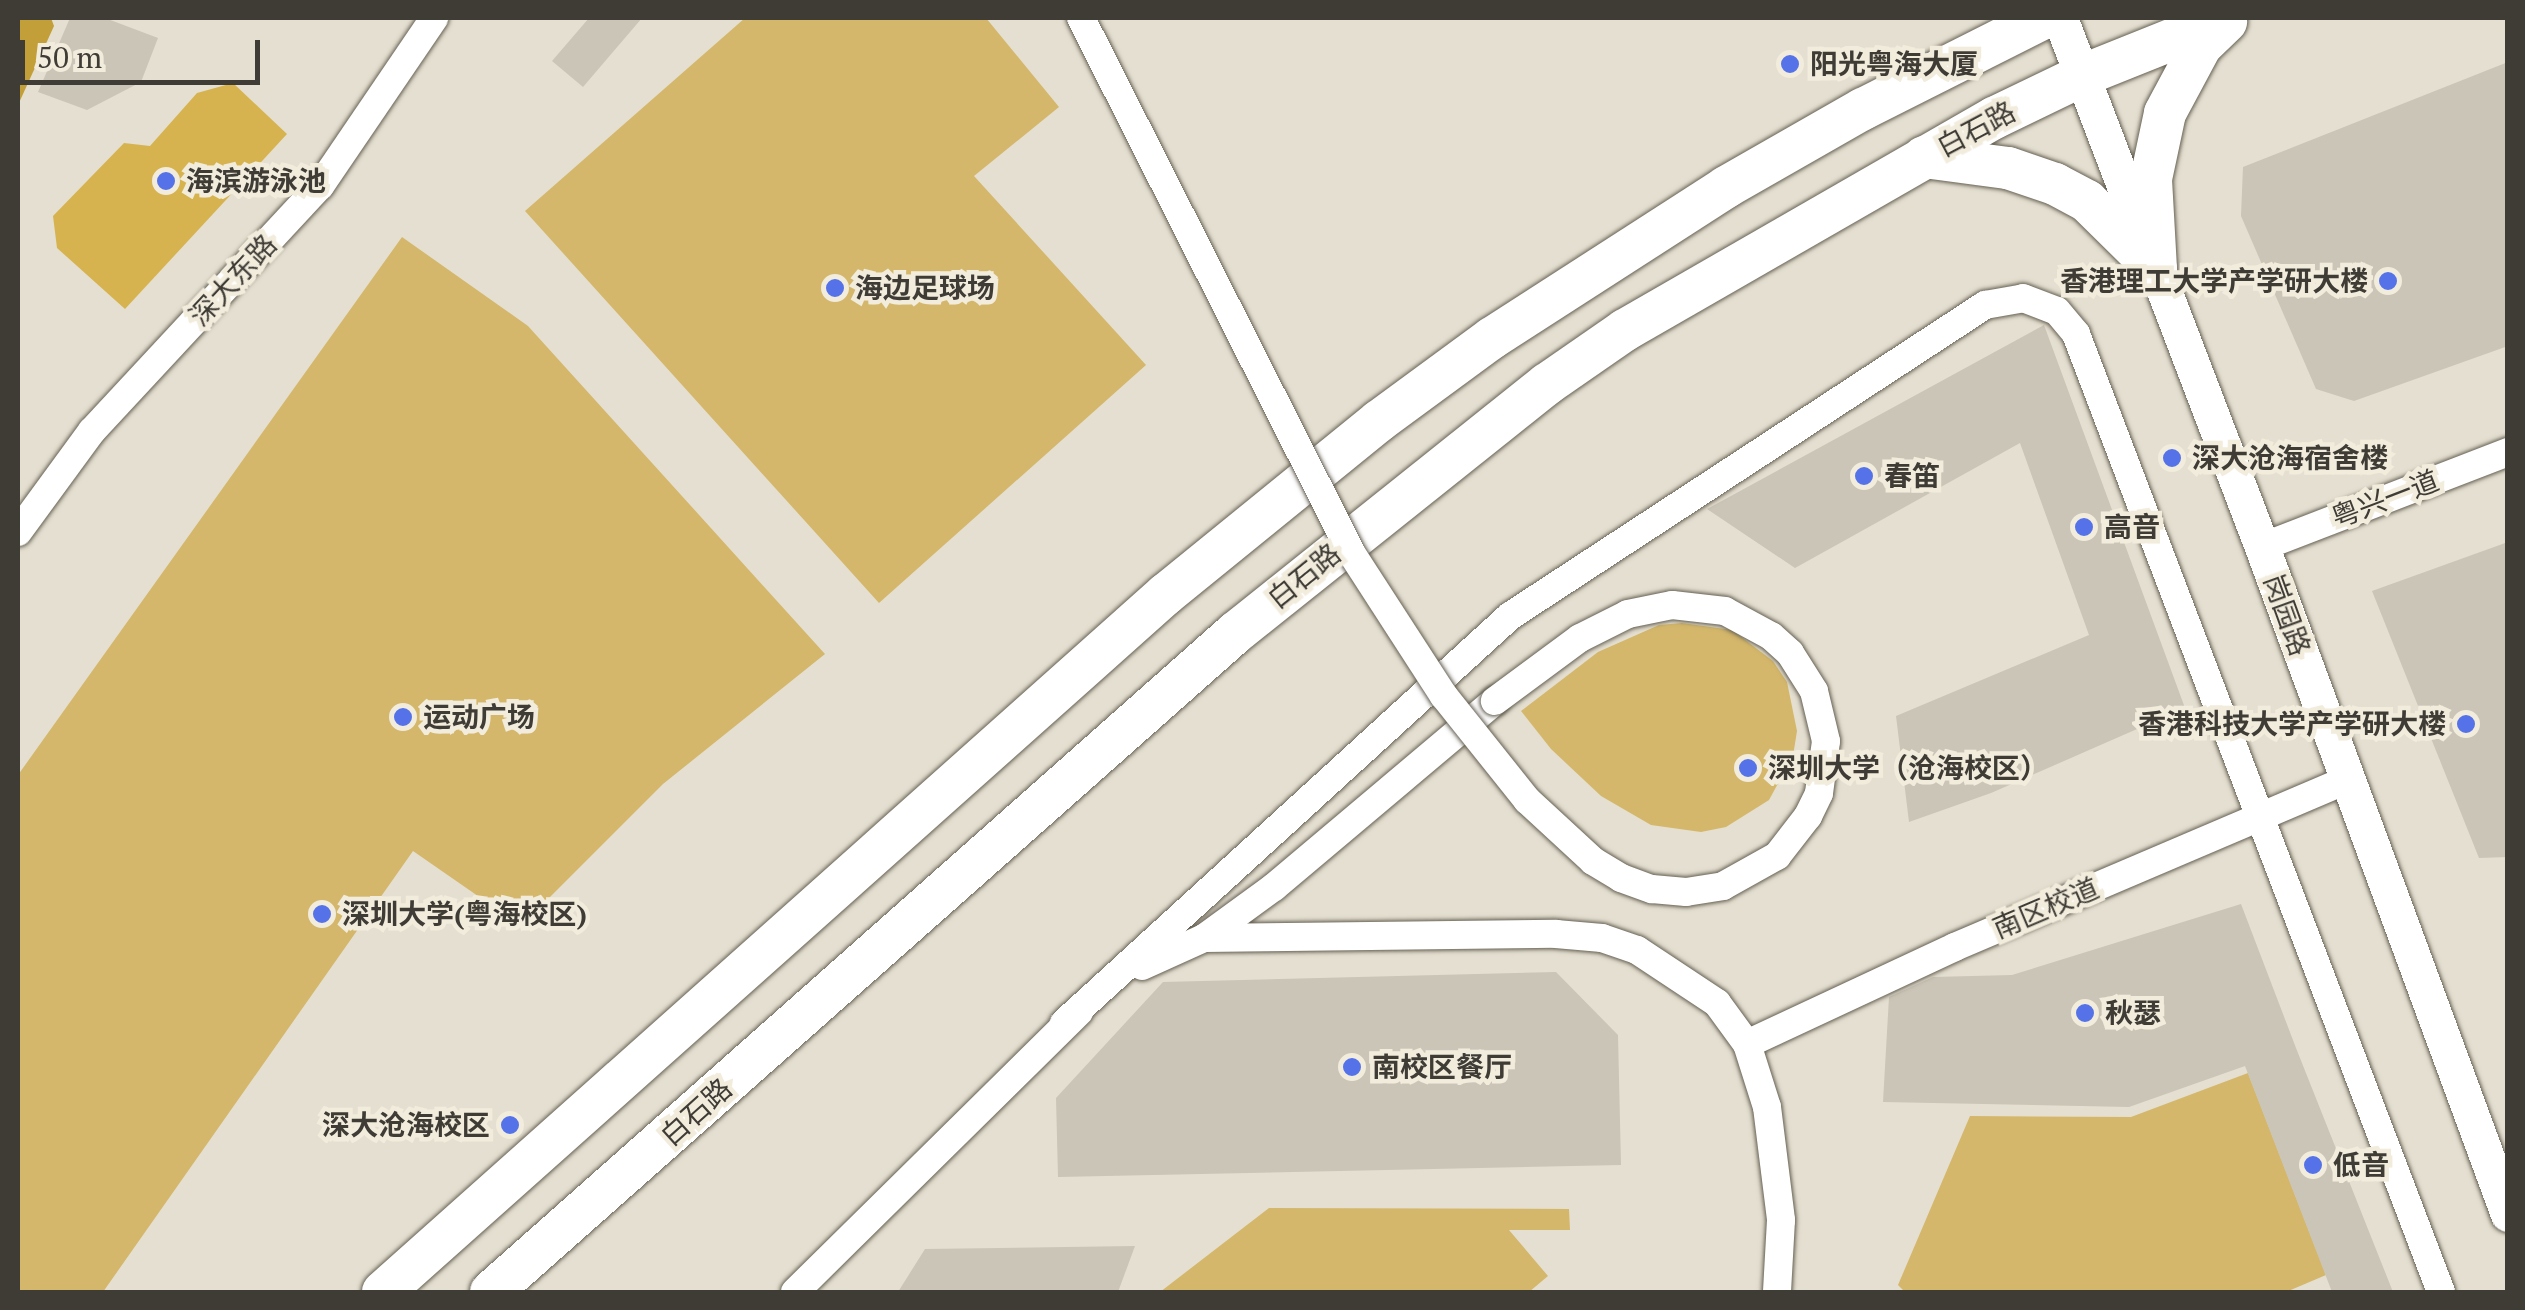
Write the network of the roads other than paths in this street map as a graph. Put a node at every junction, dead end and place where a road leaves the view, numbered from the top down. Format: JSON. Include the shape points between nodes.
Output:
{"nodes":[{"id":1,"x":434,"y":18,"type":"edge"},
{"id":2,"x":1081,"y":18,"type":"edge"},
{"id":3,"x":1966,"y":18,"type":"edge"},
{"id":4,"x":2044,"y":18,"type":"edge"},
{"id":5,"x":2060,"y":18,"type":"edge"},
{"id":6,"x":2228,"y":18,"type":"edge"},
{"id":7,"x":2081,"y":76,"type":"junction"},
{"id":8,"x":1899,"y":90,"type":"junction"},
{"id":9,"x":1924,"y":157,"type":"junction"},
{"id":10,"x":2156,"y":269,"type":"junction"},
{"id":11,"x":2508,"y":452,"type":"edge"},
{"id":12,"x":18,"y":532,"type":"edge"},
{"id":13,"x":2262,"y":546,"type":"junction"},
{"id":14,"x":2348,"y":780,"type":"junction"},
{"id":15,"x":2258,"y":817,"type":"junction"},
{"id":16,"x":1204,"y":938,"type":"junction"},
{"id":17,"x":1064,"y":1024,"type":"junction"},
{"id":18,"x":1747,"y":1044,"type":"junction"},
{"id":19,"x":2508,"y":1214,"type":"edge"},
{"id":20,"x":383,"y":1292,"type":"edge"},
{"id":21,"x":490,"y":1292,"type":"edge"},
{"id":22,"x":795,"y":1292,"type":"edge"},
{"id":23,"x":1777,"y":1292,"type":"edge"},
{"id":24,"x":2441,"y":1292,"type":"edge"}],
"edges":[{"from":1,"to":12,"type":"street","name":"深大东路","via":[[320,186],[92,431]]},
{"from":2,"to":16,"type":"street","bridge":true,"via":[[1352,554],[1444,696],[1464,723],[1475,736],[1495,763],[1527,800],[1621,878],[1686,892],[1722,886],[1777,856],[1808,816],[1825,766],[1822,715],[1797,662],[1752,623],[1699,606],[1628,614],[1580,638],[1494,701],[1480,713],[1465,726],[1362,812],[1274,887]]},
{"from":3,"to":8,"type":"main road"},
{"from":4,"to":8,"type":"main road"},
{"from":5,"to":7,"type":"street","name":"岗园路"},
{"from":6,"to":7,"type":"main road","name":"白石路"},
{"from":6,"to":10,"type":"main road","via":[[2201,46],[2164,113],[2151,180]]},
{"from":7,"to":9,"type":"main road","name":"白石路"},
{"from":7,"to":10,"type":"street","name":"岗园路"},
{"from":8,"to":20,"type":"main road","via":[[1602,265],[1378,421],[1166,594]]},
{"from":9,"to":10,"type":"main road","via":[[2008,168],[2054,184],[2087,201]]},
{"from":9,"to":21,"type":"main road","name":"白石路","via":[[1626,330],[1546,384],[1323,560]]},
{"from":10,"to":13,"type":"street","name":"岗园路"},
{"from":11,"to":13,"type":"street","name":"粤兴一道"},
{"from":13,"to":14,"type":"street","name":"岗园路"},
{"from":14,"to":15,"type":"street","name":"南区校道"},
{"from":14,"to":19,"type":"street","name":"岗园路"},
{"from":15,"to":17,"type":"street","via":[[2076,334],[2057,311],[2023,298],[1985,305],[1510,616]]},
{"from":15,"to":18,"type":"street","name":"南区校道"},
{"from":15,"to":24,"type":"street"},
{"from":16,"to":17,"type":"street","via":[[1146,964]]},
{"from":16,"to":18,"type":"street","via":[[1602,938],[1682,976],[1716,1003]]},
{"from":17,"to":22,"type":"street"},
{"from":18,"to":23,"type":"street","via":[[1767,1107],[1779,1204]]}]}
